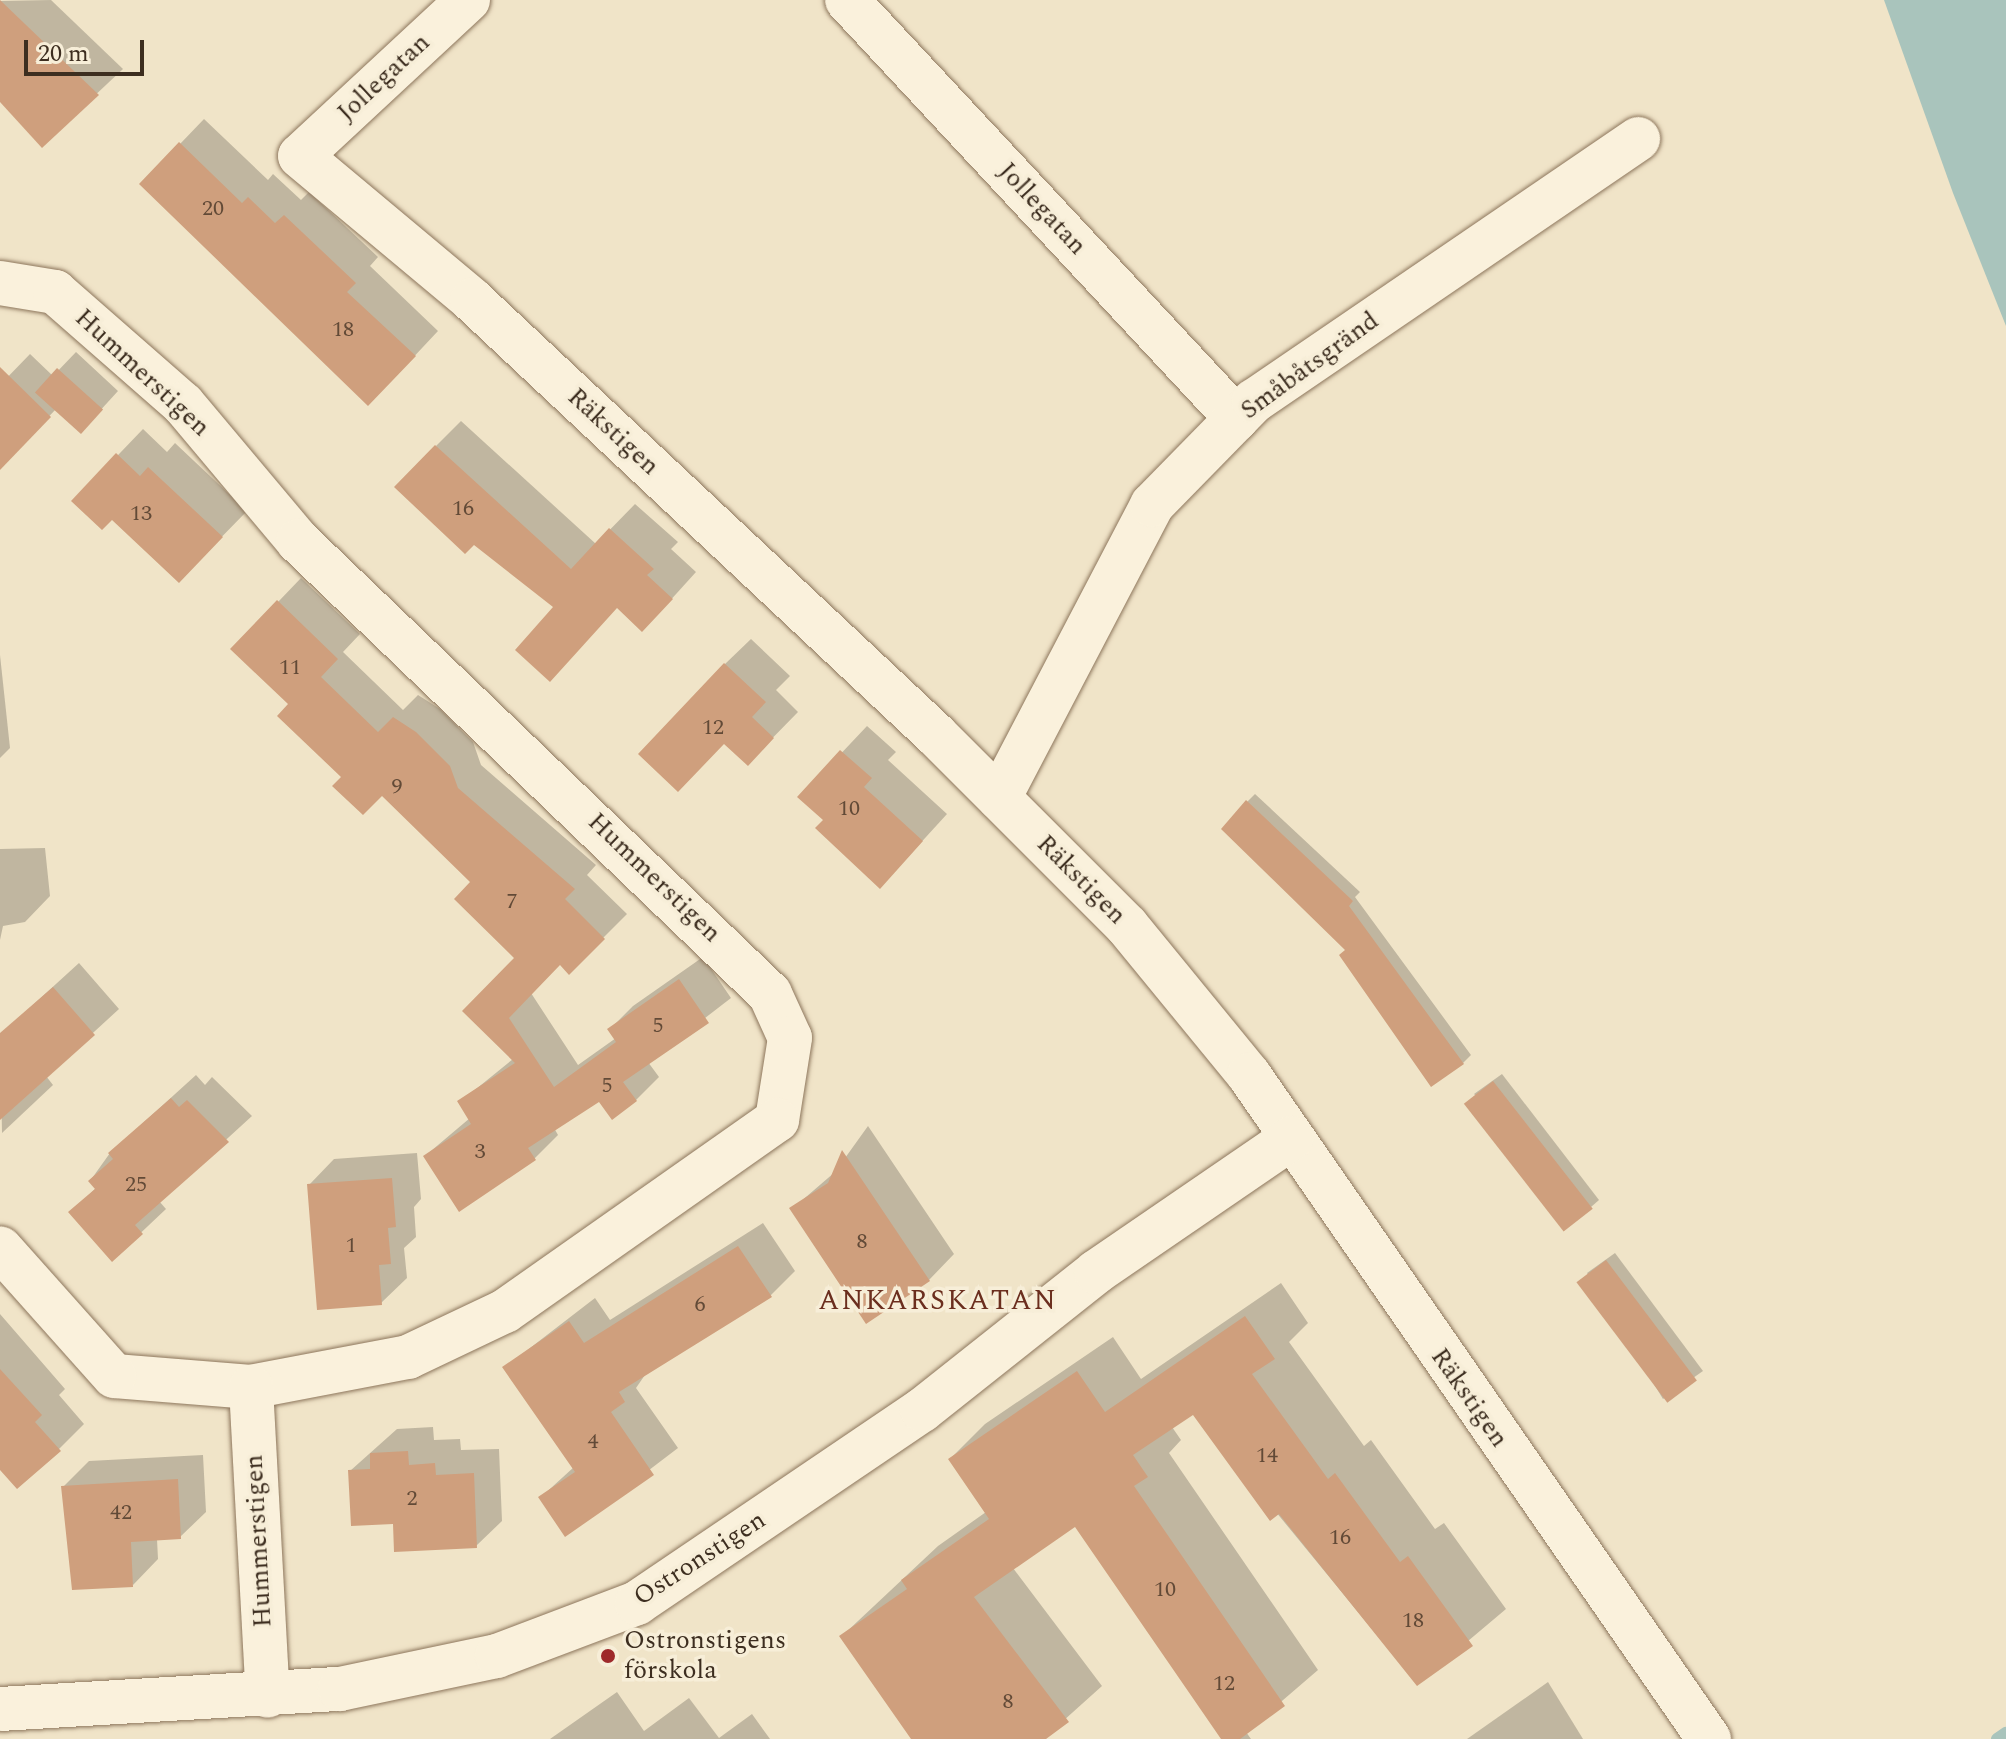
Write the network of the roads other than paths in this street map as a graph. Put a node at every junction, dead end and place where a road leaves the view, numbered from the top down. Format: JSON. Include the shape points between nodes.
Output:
{"nodes":[{"id":1,"x":468,"y":0,"type":"edge"},
{"id":2,"x":847,"y":0,"type":"edge"},
{"id":3,"x":1638,"y":139,"type":"dead end"},
{"id":4,"x":300,"y":156,"type":"joint"},
{"id":5,"x":0,"y":283,"type":"edge"},
{"id":6,"x":1237,"y":419,"type":"junction"},
{"id":7,"x":999,"y":798,"type":"junction"},
{"id":8,"x":1292,"y":1138,"type":"junction"},
{"id":9,"x":0,"y":1248,"type":"edge"},
{"id":10,"x":251,"y":1387,"type":"junction"},
{"id":11,"x":268,"y":1696,"type":"junction"},
{"id":12,"x":0,"y":1709,"type":"edge"},
{"id":13,"x":1709,"y":1739,"type":"edge"}],
"edges":[{"from":1,"to":4,"type":"street","name":"Jollegatan"},
{"from":2,"to":6,"type":"street","name":"Jollegatan"},
{"from":3,"to":6,"type":"street","name":"Småbåtsgränd"},
{"from":4,"to":7,"type":"street","name":"Räkstigen","via":[[472,300]]},
{"from":5,"to":10,"type":"street","name":"Hummerstigen","via":[[55,292],[183,404],[298,541],[770,994],[790,1038],[777,1120],[505,1311],[408,1357]]},
{"from":6,"to":7,"type":"street","name":"Småbåtsgränd","via":[[1152,505]]},
{"from":7,"to":8,"type":"street","name":"Räkstigen","via":[[1127,926]]},
{"from":8,"to":11,"type":"street","name":"Ostronstigen","via":[[1096,1272],[922,1410],[637,1603],[497,1656],[340,1689]]},
{"from":8,"to":13,"type":"street","name":"Räkstigen"},
{"from":9,"to":10,"type":"street","name":"Hummerstigen","via":[[114,1376]]},
{"from":10,"to":11,"type":"street","name":"Hummerstigen"},
{"from":11,"to":12,"type":"street","name":"Ostronstigen"}]}
